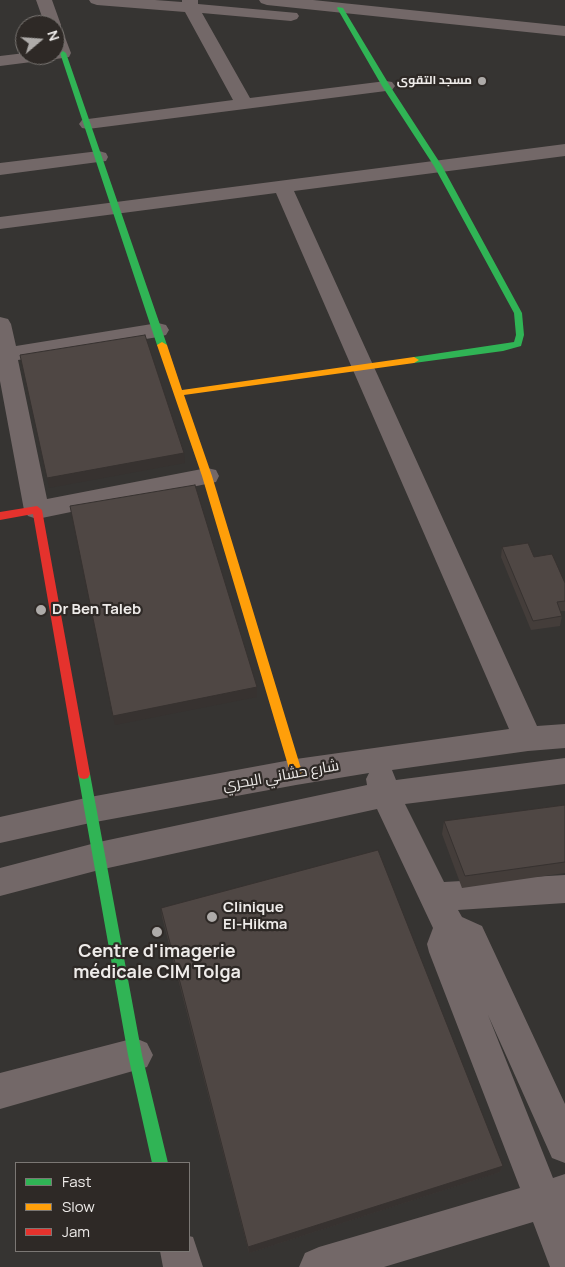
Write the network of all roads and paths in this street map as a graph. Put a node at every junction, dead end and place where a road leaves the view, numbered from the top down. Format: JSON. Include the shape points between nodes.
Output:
{"nodes":[{"id":1,"x":44,"y":0,"type":"edge"},
{"id":2,"x":98,"y":0,"type":"edge"},
{"id":3,"x":267,"y":0,"type":"edge"},
{"id":4,"x":190,"y":4,"type":"edge"},
{"id":5,"x":391,"y":6,"type":"edge"},
{"id":6,"x":344,"y":14,"type":"junction"},
{"id":7,"x":49,"y":15,"type":"edge"},
{"id":8,"x":565,"y":31,"type":"edge"},
{"id":9,"x":15,"y":59,"type":"edge"},
{"id":10,"x":0,"y":61,"type":"edge"},
{"id":11,"x":60,"y":65,"type":"edge"},
{"id":12,"x":386,"y":86,"type":"junction"},
{"id":13,"x":244,"y":104,"type":"junction"},
{"id":14,"x":88,"y":124,"type":"junction"},
{"id":15,"x":565,"y":150,"type":"edge"},
{"id":16,"x":99,"y":157,"type":"junction"},
{"id":17,"x":438,"y":166,"type":"junction"},
{"id":18,"x":0,"y":169,"type":"edge"},
{"id":19,"x":282,"y":186,"type":"junction"},
{"id":20,"x":116,"y":208,"type":"junction"},
{"id":21,"x":0,"y":223,"type":"edge"},
{"id":22,"x":0,"y":324,"type":"edge"},
{"id":23,"x":158,"y":330,"type":"junction"},
{"id":24,"x":3,"y":356,"type":"edge"},
{"id":25,"x":364,"y":368,"type":"junction"},
{"id":26,"x":179,"y":393,"type":"junction"},
{"id":27,"x":207,"y":476,"type":"junction"},
{"id":28,"x":37,"y":510,"type":"junction"},
{"id":29,"x":0,"y":516,"type":"edge"},
{"id":30,"x":565,"y":736,"type":"edge"},
{"id":31,"x":528,"y":739,"type":"junction"},
{"id":32,"x":375,"y":760,"type":"junction"},
{"id":33,"x":565,"y":771,"type":"edge"},
{"id":34,"x":296,"y":772,"type":"junction"},
{"id":35,"x":386,"y":794,"type":"junction"},
{"id":36,"x":90,"y":810,"type":"junction"},
{"id":37,"x":0,"y":830,"type":"edge"},
{"id":38,"x":99,"y":856,"type":"junction"},
{"id":39,"x":0,"y":882,"type":"edge"},
{"id":40,"x":565,"y":889,"type":"edge"},
{"id":41,"x":436,"y":898,"type":"junction"},
{"id":42,"x":450,"y":928,"type":"junction"},
{"id":43,"x":135,"y":1054,"type":"junction"},
{"id":44,"x":0,"y":1091,"type":"edge"},
{"id":45,"x":565,"y":1145,"type":"edge"},
{"id":46,"x":160,"y":1162,"type":"edge"},
{"id":47,"x":554,"y":1196,"type":"edge"},
{"id":48,"x":179,"y":1252,"type":"edge"},
{"id":49,"x":565,"y":1255,"type":"edge"},
{"id":50,"x":183,"y":1267,"type":"edge"},
{"id":51,"x":319,"y":1267,"type":"edge"}],
"edges":[{"from":1,"to":7,"type":"street"},
{"from":2,"to":4,"type":"street"},
{"from":3,"to":6,"type":"street"},
{"from":4,"to":6,"type":"street"},
{"from":4,"to":13,"type":"street"},
{"from":5,"to":6,"type":"street"},
{"from":5,"to":8,"type":"street"},
{"from":6,"to":12,"type":"street"},
{"from":9,"to":10,"type":"street"},
{"from":11,"to":14,"type":"street"},
{"from":12,"to":13,"type":"street"},
{"from":12,"to":17,"type":"street"},
{"from":13,"to":14,"type":"street"},
{"from":14,"to":16,"type":"street"},
{"from":15,"to":17,"type":"street"},
{"from":16,"to":18,"type":"street"},
{"from":16,"to":20,"type":"street"},
{"from":17,"to":19,"type":"street"},
{"from":17,"to":25,"type":"street","via":[[518,313],[518,344]]},
{"from":19,"to":20,"type":"street"},
{"from":19,"to":25,"type":"street"},
{"from":20,"to":21,"type":"street"},
{"from":20,"to":23,"type":"street"},
{"from":22,"to":24,"type":"street"},
{"from":23,"to":24,"type":"street"},
{"from":23,"to":26,"type":"street"},
{"from":24,"to":28,"type":"street"},
{"from":25,"to":26,"type":"street"},
{"from":25,"to":31,"type":"street"},
{"from":26,"to":27,"type":"street"},
{"from":27,"to":28,"type":"street"},
{"from":27,"to":34,"type":"street"},
{"from":28,"to":29,"type":"street"},
{"from":28,"to":36,"type":"street"},
{"from":30,"to":31,"type":"street","name":"شارع حشاني البحري"},
{"from":31,"to":32,"type":"street","name":"شارع حشاني البحري"},
{"from":32,"to":34,"type":"street","name":"شارع حشاني البحري"},
{"from":32,"to":35,"type":"street"},
{"from":33,"to":35,"type":"street"},
{"from":34,"to":36,"type":"street","name":"شارع حشاني البحري"},
{"from":35,"to":38,"type":"street"},
{"from":35,"to":41,"type":"street"},
{"from":36,"to":37,"type":"street","name":"شارع حشاني البحري"},
{"from":36,"to":38,"type":"street"},
{"from":38,"to":39,"type":"street"},
{"from":38,"to":43,"type":"street"},
{"from":40,"to":41,"type":"street"},
{"from":41,"to":42,"type":"street"},
{"from":42,"to":45,"type":"street","via":[[470,937]]},
{"from":42,"to":47,"type":"street","via":[[444,944],[446,952]]},
{"from":43,"to":44,"type":"street"},
{"from":43,"to":46,"type":"street"},
{"from":47,"to":49,"type":"street"},
{"from":47,"to":51,"type":"street"},
{"from":48,"to":50,"type":"street"}]}
